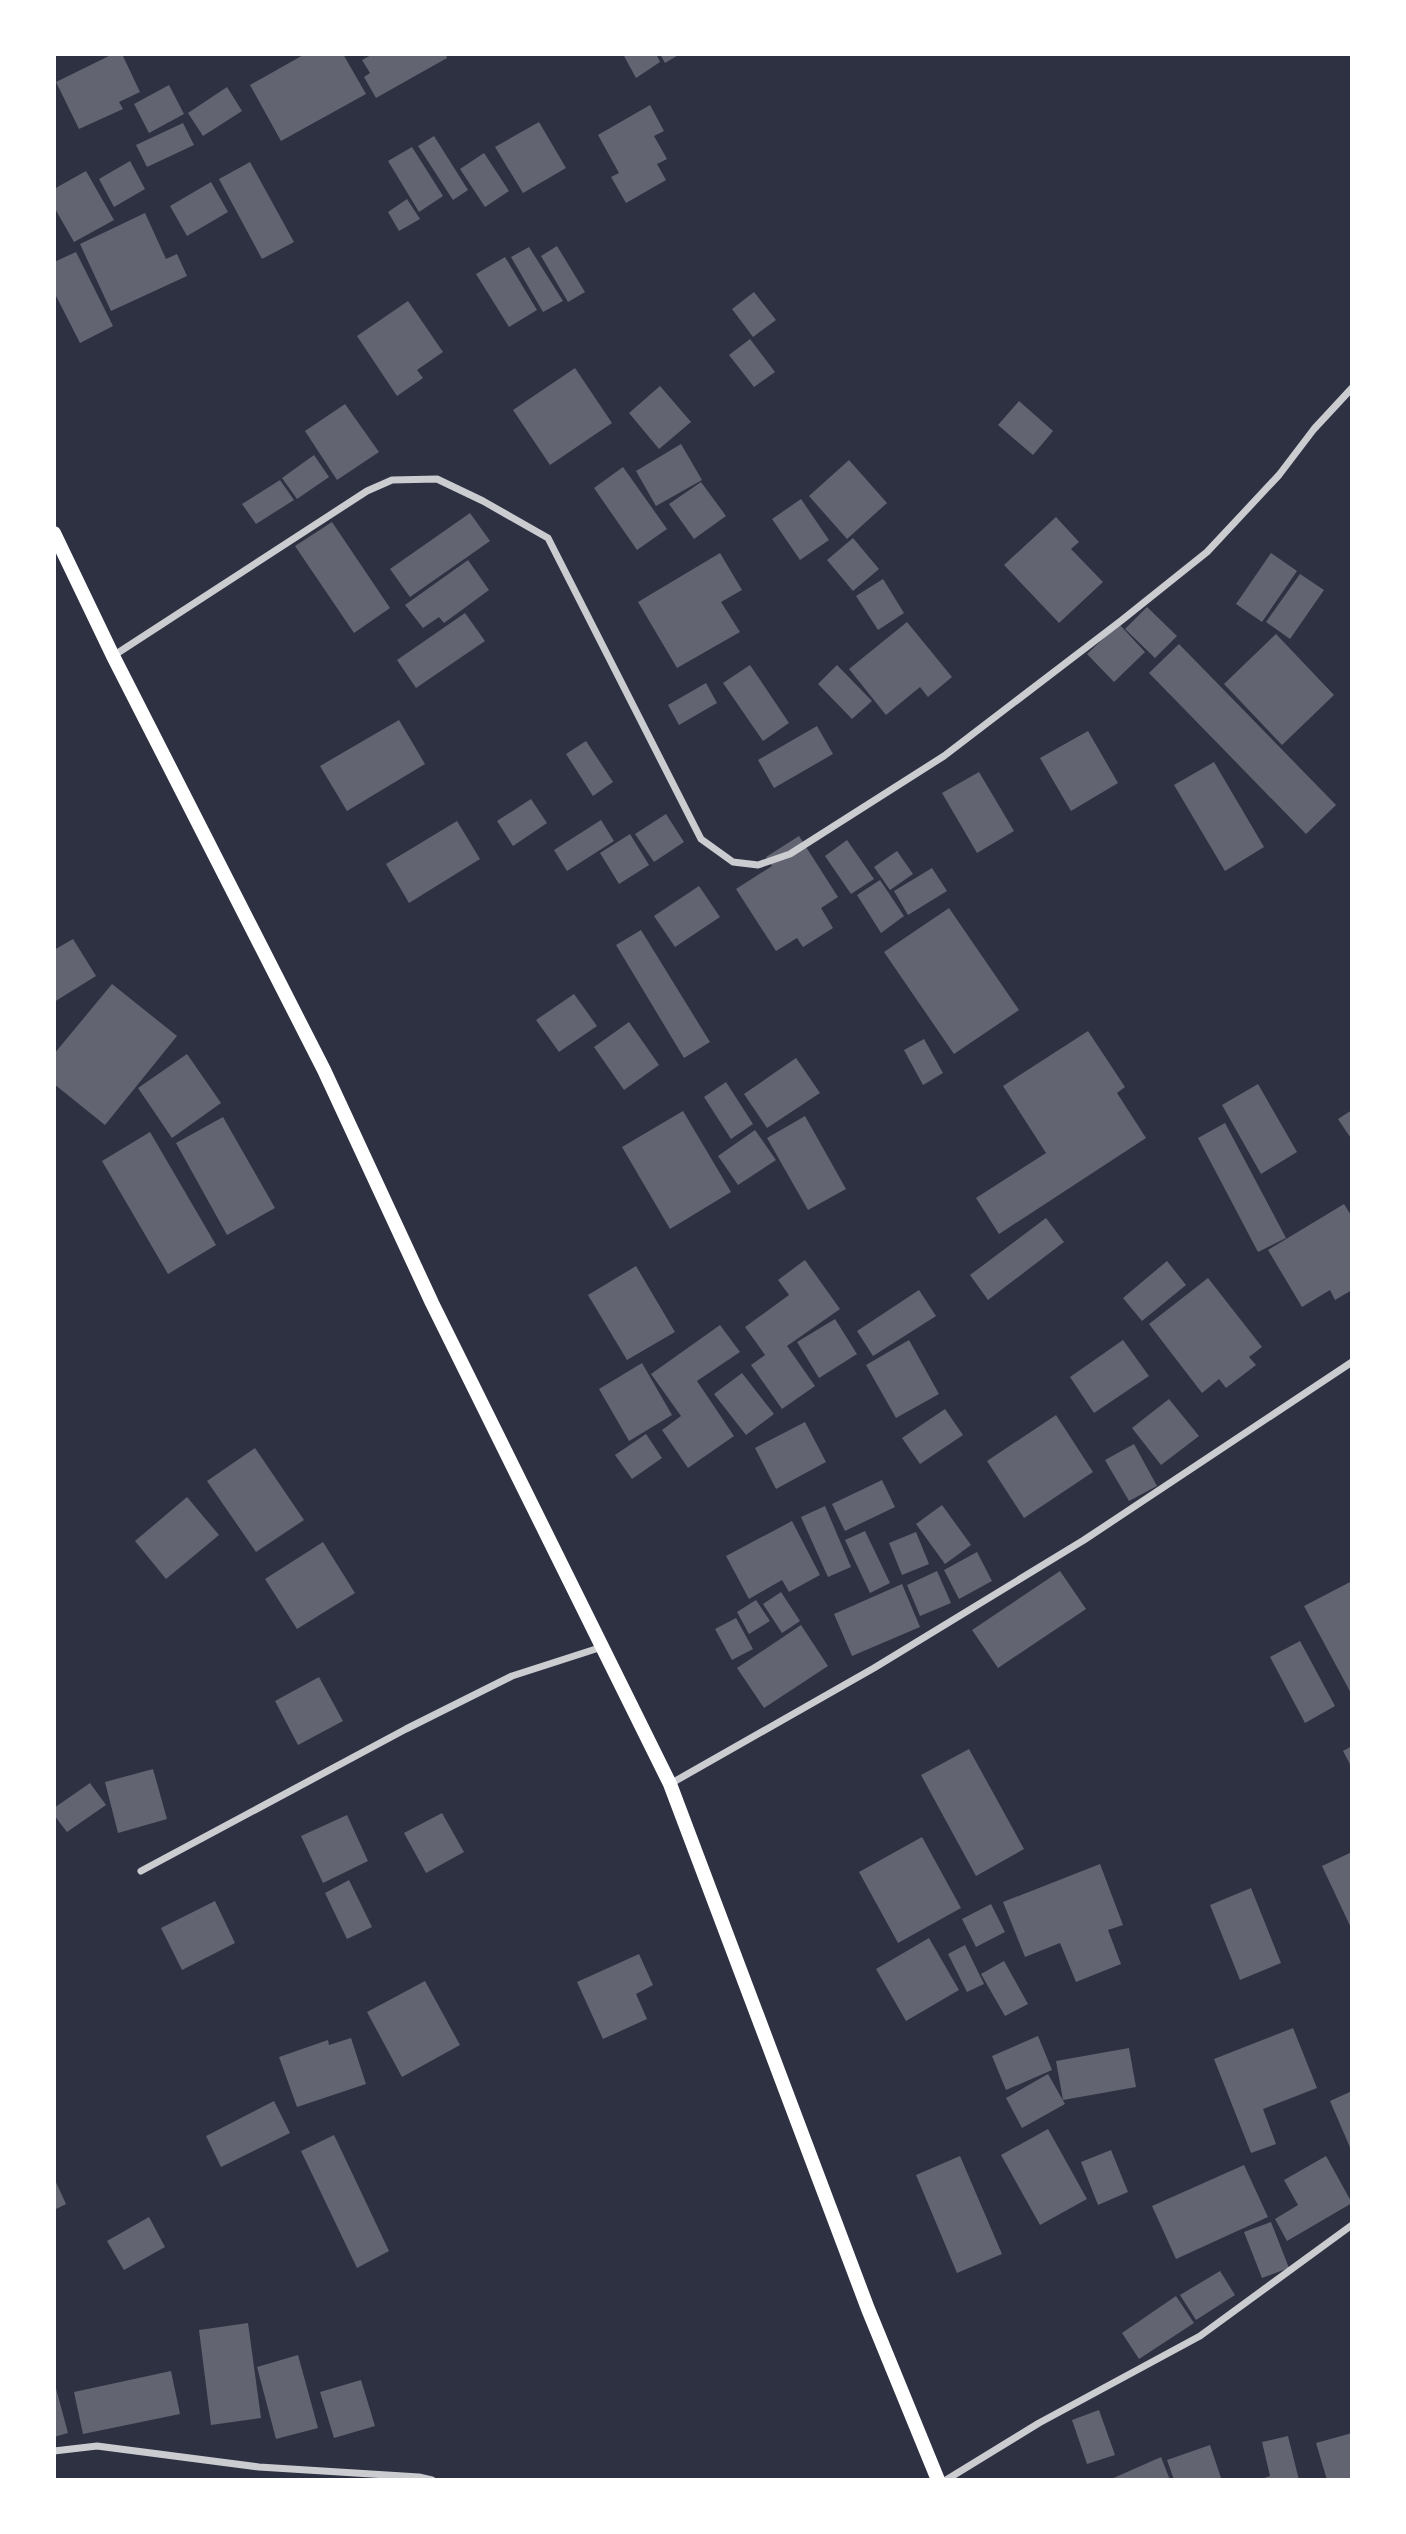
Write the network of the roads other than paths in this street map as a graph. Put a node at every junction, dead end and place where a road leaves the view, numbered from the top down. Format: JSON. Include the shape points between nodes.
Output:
{"nodes":[{"id":1,"x":1352,"y":388,"type":"edge"},
{"id":2,"x":54,"y":533,"type":"edge"},
{"id":3,"x":113,"y":656,"type":"junction"},
{"id":4,"x":1352,"y":1362,"type":"edge"},
{"id":5,"x":601,"y":1647,"type":"junction"},
{"id":6,"x":670,"y":1784,"type":"junction"},
{"id":7,"x":141,"y":1871,"type":"dead end"},
{"id":8,"x":1352,"y":2225,"type":"edge"},
{"id":9,"x":54,"y":2451,"type":"edge"},
{"id":10,"x":432,"y":2480,"type":"edge"},
{"id":11,"x":938,"y":2480,"type":"edge"},
{"id":12,"x":946,"y":2480,"type":"edge"}],
"edges":[{"from":1,"to":3,"type":"street","via":[[1207,552],[944,756],[790,854],[758,865],[733,862],[701,839],[548,538],[437,479],[392,480],[366,491]]},
{"from":2,"to":3,"type":"main road"},
{"from":3,"to":5,"type":"main road","via":[[324,1070]]},
{"from":4,"to":6,"type":"street","via":[[1084,1540],[874,1668]]},
{"from":5,"to":6,"type":"main road"},
{"from":5,"to":7,"type":"street","via":[[500,1682]]},
{"from":6,"to":11,"type":"main road","via":[[868,2309]]},
{"from":8,"to":12,"type":"street","via":[[1200,2336],[1039,2423]]},
{"from":9,"to":10,"type":"street","via":[[97,2446],[259,2467]]}]}
